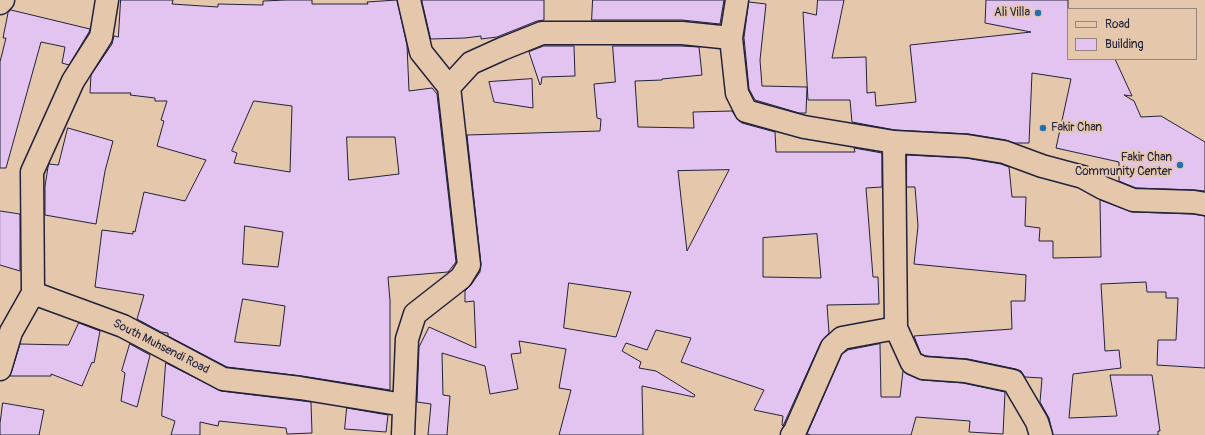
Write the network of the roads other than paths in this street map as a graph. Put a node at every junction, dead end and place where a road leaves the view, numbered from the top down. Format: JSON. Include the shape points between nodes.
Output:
{"nodes":[{"id":1,"x":3,"y":0,"type":"edge"},
{"id":2,"x":107,"y":0,"type":"edge"},
{"id":3,"x":409,"y":0,"type":"edge"},
{"id":4,"x":738,"y":0,"type":"edge"},
{"id":5,"x":0,"y":3,"type":"edge"},
{"id":6,"x":731,"y":38,"type":"junction"},
{"id":7,"x":449,"y":86,"type":"junction"},
{"id":8,"x":894,"y":142,"type":"junction"},
{"id":9,"x":1205,"y":204,"type":"edge"},
{"id":10,"x":33,"y":293,"type":"junction"},
{"id":11,"x":896,"y":328,"type":"junction"},
{"id":12,"x":0,"y":369,"type":"edge"},
{"id":13,"x":404,"y":404,"type":"junction"},
{"id":14,"x":403,"y":435,"type":"edge"},
{"id":15,"x":792,"y":435,"type":"edge"},
{"id":16,"x":1041,"y":435,"type":"edge"}],
"edges":[{"from":1,"to":5,"type":"street"},
{"from":2,"to":10,"type":"street","via":[[101,37],[73,81],[32,172]]},
{"from":3,"to":7,"type":"street","via":[[421,52]]},
{"from":4,"to":6,"type":"street"},
{"from":6,"to":7,"type":"street","via":[[682,33],[542,33],[471,63]]},
{"from":6,"to":8,"type":"street","via":[[737,92],[746,111],[804,127]]},
{"from":7,"to":13,"type":"street","via":[[469,265],[461,278],[415,314],[407,339]]},
{"from":8,"to":9,"type":"street","via":[[967,146],[1004,152],[1083,177],[1133,200]]},
{"from":8,"to":11,"type":"street"},
{"from":10,"to":12,"type":"street","via":[[11,332]]},
{"from":10,"to":13,"type":"street","name":"South Muhsendi Road","via":[[123,326],[223,378]]},
{"from":11,"to":15,"type":"street","via":[[842,338],[832,347]]},
{"from":11,"to":16,"type":"street","via":[[912,363],[923,368],[965,371],[1013,381],[1037,422]]},
{"from":13,"to":14,"type":"street"}]}
